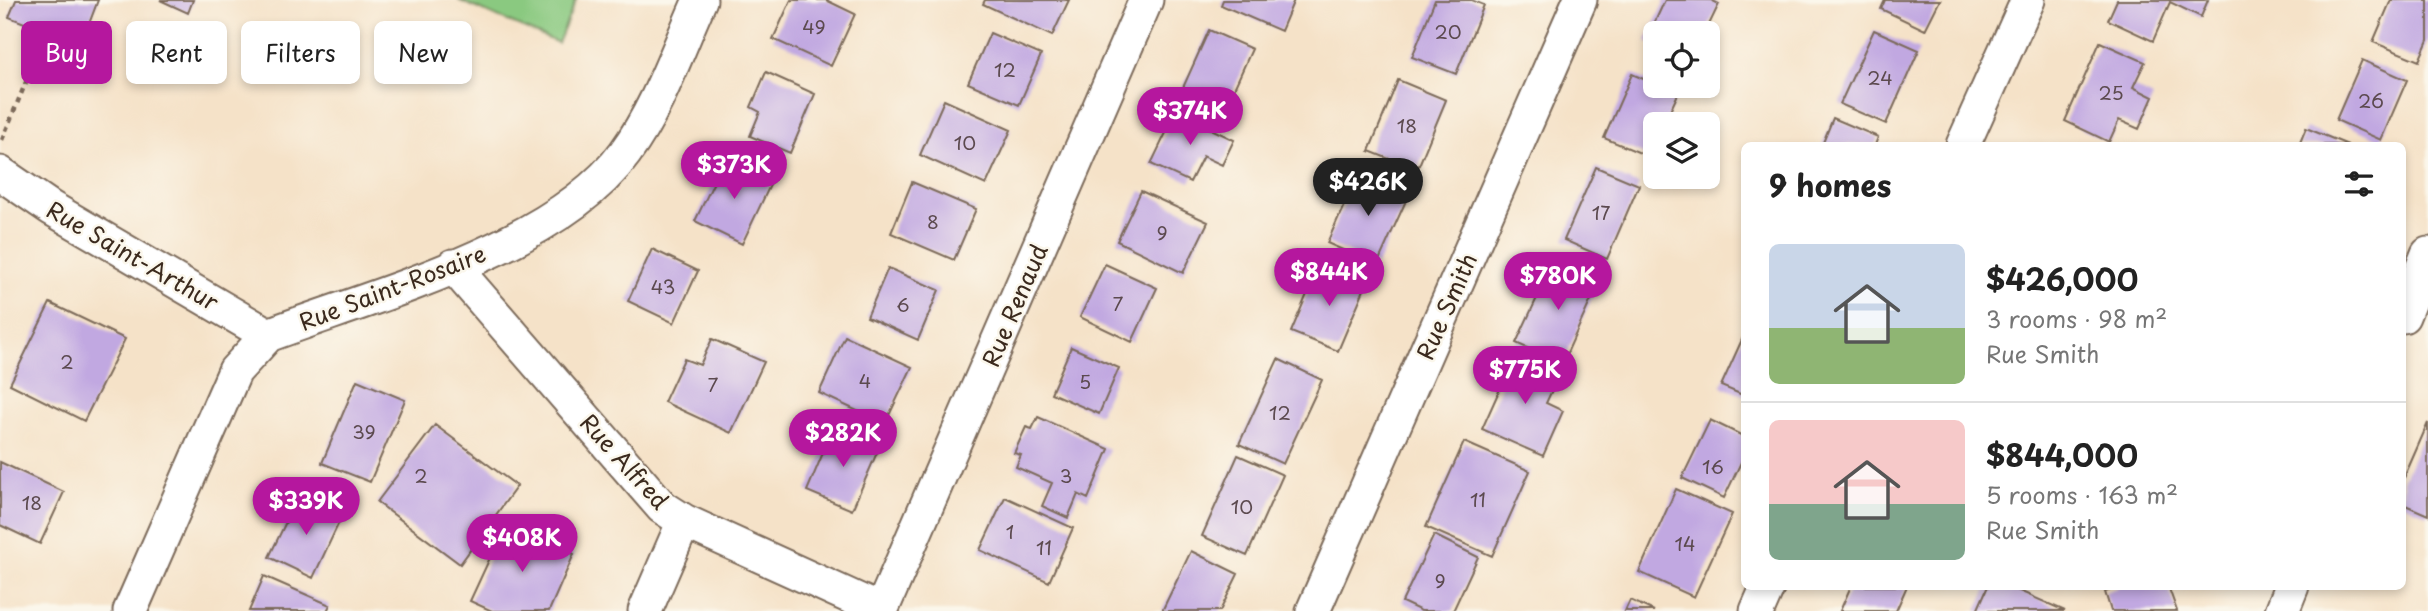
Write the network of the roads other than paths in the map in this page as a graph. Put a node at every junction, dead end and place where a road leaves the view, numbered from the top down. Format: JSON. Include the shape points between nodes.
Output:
{"nodes":[{"id":1,"x":700,"y":0,"type":"edge"},
{"id":2,"x":1146,"y":0,"type":"edge"},
{"id":3,"x":1580,"y":0,"type":"edge"},
{"id":4,"x":2028,"y":0,"type":"edge"},
{"id":5,"x":1964,"y":142,"type":"edge"},
{"id":6,"x":0,"y":173,"type":"edge"},
{"id":7,"x":2428,"y":254,"type":"edge"},
{"id":8,"x":453,"y":266,"type":"junction"},
{"id":9,"x":2406,"y":309,"type":"edge"},
{"id":10,"x":268,"y":335,"type":"junction"},
{"id":11,"x":684,"y":521,"type":"junction"},
{"id":12,"x":1766,"y":590,"type":"edge"},
{"id":13,"x":2290,"y":590,"type":"edge"},
{"id":14,"x":130,"y":611,"type":"edge"},
{"id":15,"x":645,"y":611,"type":"edge"},
{"id":16,"x":882,"y":611,"type":"edge"},
{"id":17,"x":1313,"y":611,"type":"edge"},
{"id":18,"x":1757,"y":611,"type":"edge"},
{"id":19,"x":2282,"y":611,"type":"edge"}],
"edges":[{"from":1,"to":8,"type":"street","name":"Rue Saint-Rosaire","via":[[647,118],[624,155],[561,213],[526,235]]},
{"from":2,"to":16,"type":"street","name":"Rue Renaud"},
{"from":3,"to":17,"type":"street","name":"Rue Smith"},
{"from":4,"to":5,"type":"street"},
{"from":6,"to":10,"type":"street","name":"Rue Saint-Arthur","via":[[51,208]]},
{"from":7,"to":9,"type":"street"},
{"from":8,"to":10,"type":"street","name":"Rue Saint-Rosaire"},
{"from":8,"to":11,"type":"street","name":"Rue Alfred","via":[[662,507]]},
{"from":10,"to":14,"type":"street","name":"Rue Saint-Rosaire","via":[[235,371]]},
{"from":11,"to":15,"type":"street"},
{"from":11,"to":16,"type":"street","name":"Rue Alfred"},
{"from":12,"to":18,"type":"street"},
{"from":13,"to":19,"type":"street"}]}
